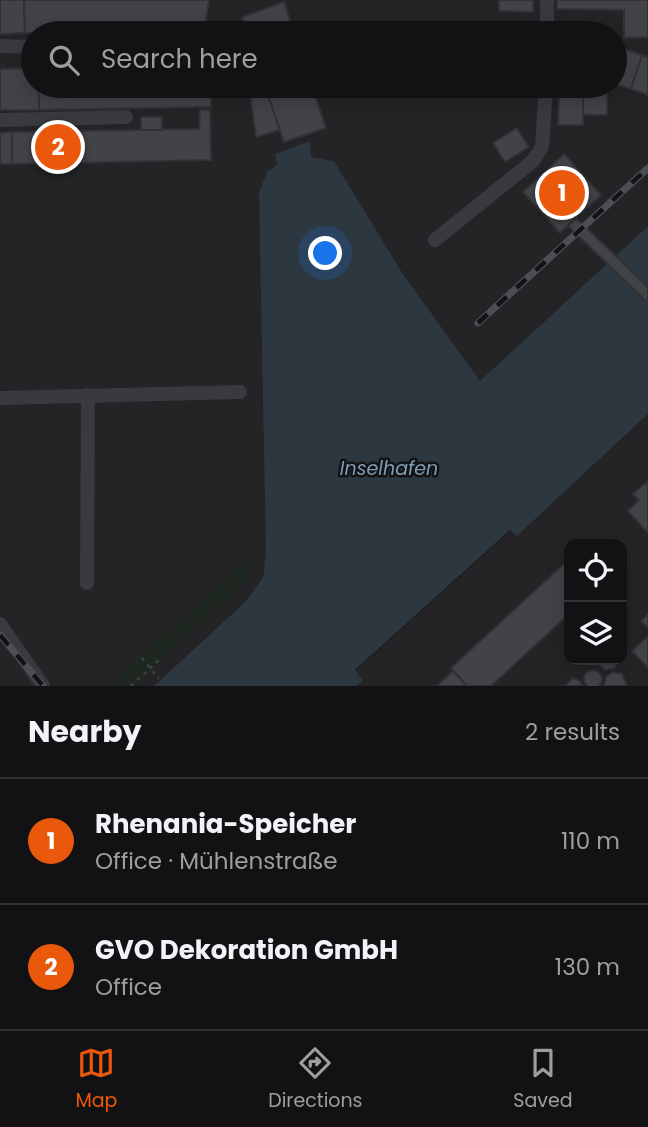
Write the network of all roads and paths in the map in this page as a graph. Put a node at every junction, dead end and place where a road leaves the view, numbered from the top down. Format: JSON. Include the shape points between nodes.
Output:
{"nodes":[{"id":1,"x":547,"y":0,"type":"edge"},
{"id":2,"x":547,"y":21,"type":"edge"},
{"id":3,"x":0,"y":46,"type":"edge"},
{"id":4,"x":21,"y":47,"type":"edge"},
{"id":5,"x":546,"y":98,"type":"edge"},
{"id":6,"x":126,"y":117,"type":"dead end"},
{"id":7,"x":0,"y":121,"type":"edge"},
{"id":8,"x":435,"y":240,"type":"dead end"},
{"id":9,"x":240,"y":392,"type":"dead end"},
{"id":10,"x":88,"y":395,"type":"junction"},
{"id":11,"x":0,"y":398,"type":"edge"},
{"id":12,"x":87,"y":583,"type":"dead end"},
{"id":13,"x":0,"y":624,"type":"edge"},
{"id":14,"x":142,"y":658,"type":"dead end"},
{"id":15,"x":160,"y":659,"type":"dead end"},
{"id":16,"x":150,"y":668,"type":"junction"},
{"id":17,"x":159,"y":679,"type":"dead end"},
{"id":18,"x":43,"y":686,"type":"edge"},
{"id":19,"x":131,"y":686,"type":"edge"}],
"edges":[{"from":1,"to":2,"type":"street"},
{"from":3,"to":4,"type":"street"},
{"from":5,"to":8,"type":"street","via":[[542,147],[533,161]]},
{"from":6,"to":7,"type":"street"},
{"from":9,"to":10,"type":"street"},
{"from":10,"to":11,"type":"street"},
{"from":10,"to":12,"type":"street"},
{"from":13,"to":18,"type":"street"},
{"from":14,"to":16,"type":"path"},
{"from":15,"to":16,"type":"path"},
{"from":16,"to":17,"type":"path"},
{"from":16,"to":19,"type":"path"}]}
